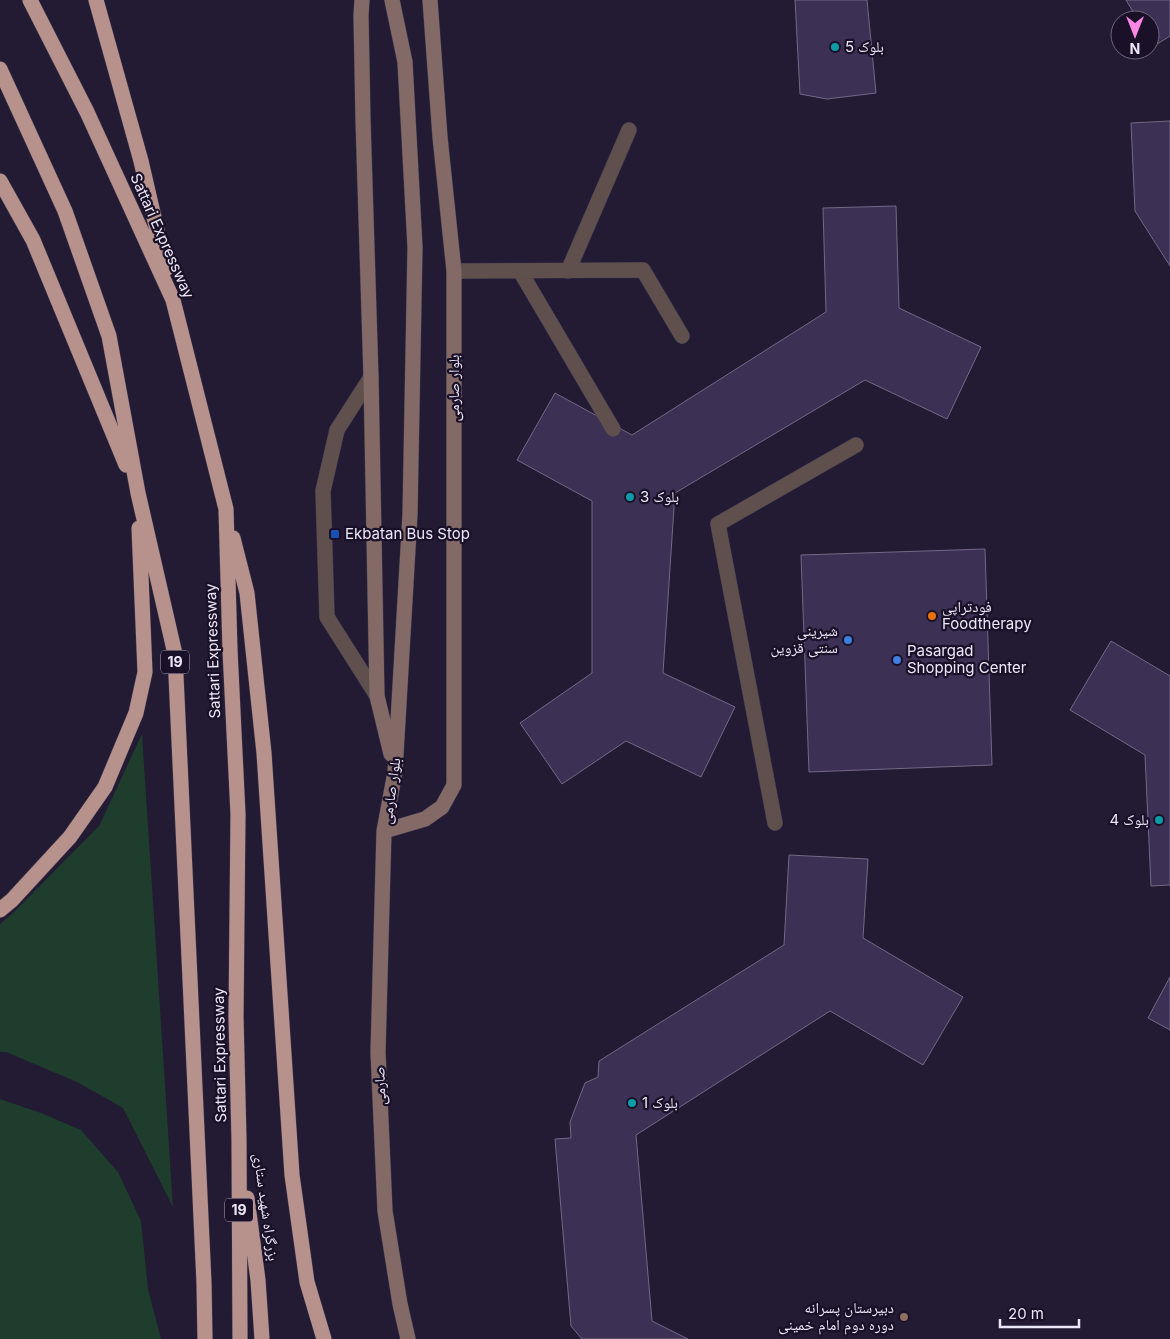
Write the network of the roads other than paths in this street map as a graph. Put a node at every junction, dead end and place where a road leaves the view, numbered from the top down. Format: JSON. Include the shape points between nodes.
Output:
{"nodes":[{"id":1,"x":30,"y":0,"type":"edge"},
{"id":2,"x":96,"y":0,"type":"edge"},
{"id":3,"x":362,"y":0,"type":"edge"},
{"id":4,"x":392,"y":0,"type":"edge"},
{"id":5,"x":430,"y":0,"type":"edge"},
{"id":6,"x":0,"y":69,"type":"edge"},
{"id":7,"x":629,"y":130,"type":"dead end"},
{"id":8,"x":0,"y":181,"type":"edge"},
{"id":9,"x":454,"y":271,"type":"junction"},
{"id":10,"x":520,"y":271,"type":"junction"},
{"id":11,"x":568,"y":271,"type":"junction"},
{"id":12,"x":173,"y":300,"type":"junction"},
{"id":13,"x":682,"y":336,"type":"dead end"},
{"id":14,"x":372,"y":377,"type":"junction"},
{"id":15,"x":613,"y":429,"type":"dead end"},
{"id":16,"x":856,"y":445,"type":"dead end"},
{"id":17,"x":138,"y":493,"type":"junction"},
{"id":18,"x":226,"y":509,"type":"junction"},
{"id":19,"x":378,"y":696,"type":"junction"},
{"id":20,"x":395,"y":772,"type":"junction"},
{"id":21,"x":775,"y":822,"type":"dead end"},
{"id":22,"x":384,"y":831,"type":"junction"},
{"id":23,"x":0,"y":910,"type":"edge"},
{"id":24,"x":239,"y":1140,"type":"junction"},
{"id":25,"x":205,"y":1339,"type":"edge"},
{"id":26,"x":240,"y":1339,"type":"edge"},
{"id":27,"x":262,"y":1339,"type":"edge"},
{"id":28,"x":324,"y":1339,"type":"edge"},
{"id":29,"x":408,"y":1339,"type":"edge"}],
"edges":[{"from":1,"to":12,"type":"highway","name":"Sattari Expressway","number":"19","via":[[87,112]]},
{"from":2,"to":12,"type":"highway","via":[[141,161]]},
{"from":3,"to":14,"type":"street"},
{"from":4,"to":20,"type":"street","name":"بلوار صارمی","via":[[405,62],[415,247],[410,514]]},
{"from":5,"to":9,"type":"street","name":"بلوار صارمی"},
{"from":6,"to":17,"type":"highway","name":"Sattari Expressway","number":"19","via":[[65,211],[109,336]]},
{"from":7,"to":11,"type":"street"},
{"from":8,"to":17,"type":"highway","via":[[33,240]]},
{"from":9,"to":10,"type":"street"},
{"from":9,"to":22,"type":"street","name":"بلوار صارمی","via":[[454,785],[442,807],[425,819]]},
{"from":10,"to":11,"type":"street"},
{"from":10,"to":15,"type":"street"},
{"from":11,"to":13,"type":"street","via":[[643,270]]},
{"from":12,"to":18,"type":"highway","name":"Sattari Expressway","number":"19"},
{"from":14,"to":19,"type":"street"},
{"from":14,"to":19,"type":"street","via":[[337,430],[322,490],[328,617]]},
{"from":16,"to":21,"type":"street","via":[[718,524]]},
{"from":17,"to":23,"type":"highway","via":[[145,672],[136,713],[105,787],[70,837]]},
{"from":17,"to":25,"type":"highway","name":"Sattari Expressway","number":"19","via":[[175,654]]},
{"from":18,"to":24,"type":"highway","name":"Sattari Expressway","number":"19","via":[[238,814],[236,1017]]},
{"from":18,"to":28,"type":"highway","via":[[247,593],[264,753],[292,1175],[307,1282]]},
{"from":19,"to":20,"type":"street"},
{"from":20,"to":22,"type":"street","name":"بلوار صارمی"},
{"from":22,"to":29,"type":"street","name":"صارمی","via":[[378,1052],[385,1211]]},
{"from":24,"to":26,"type":"highway","name":"Sattari Expressway","number":"19"},
{"from":24,"to":27,"type":"highway","name":"بزرگراه شهید ستاری","via":[[258,1280]]}]}
